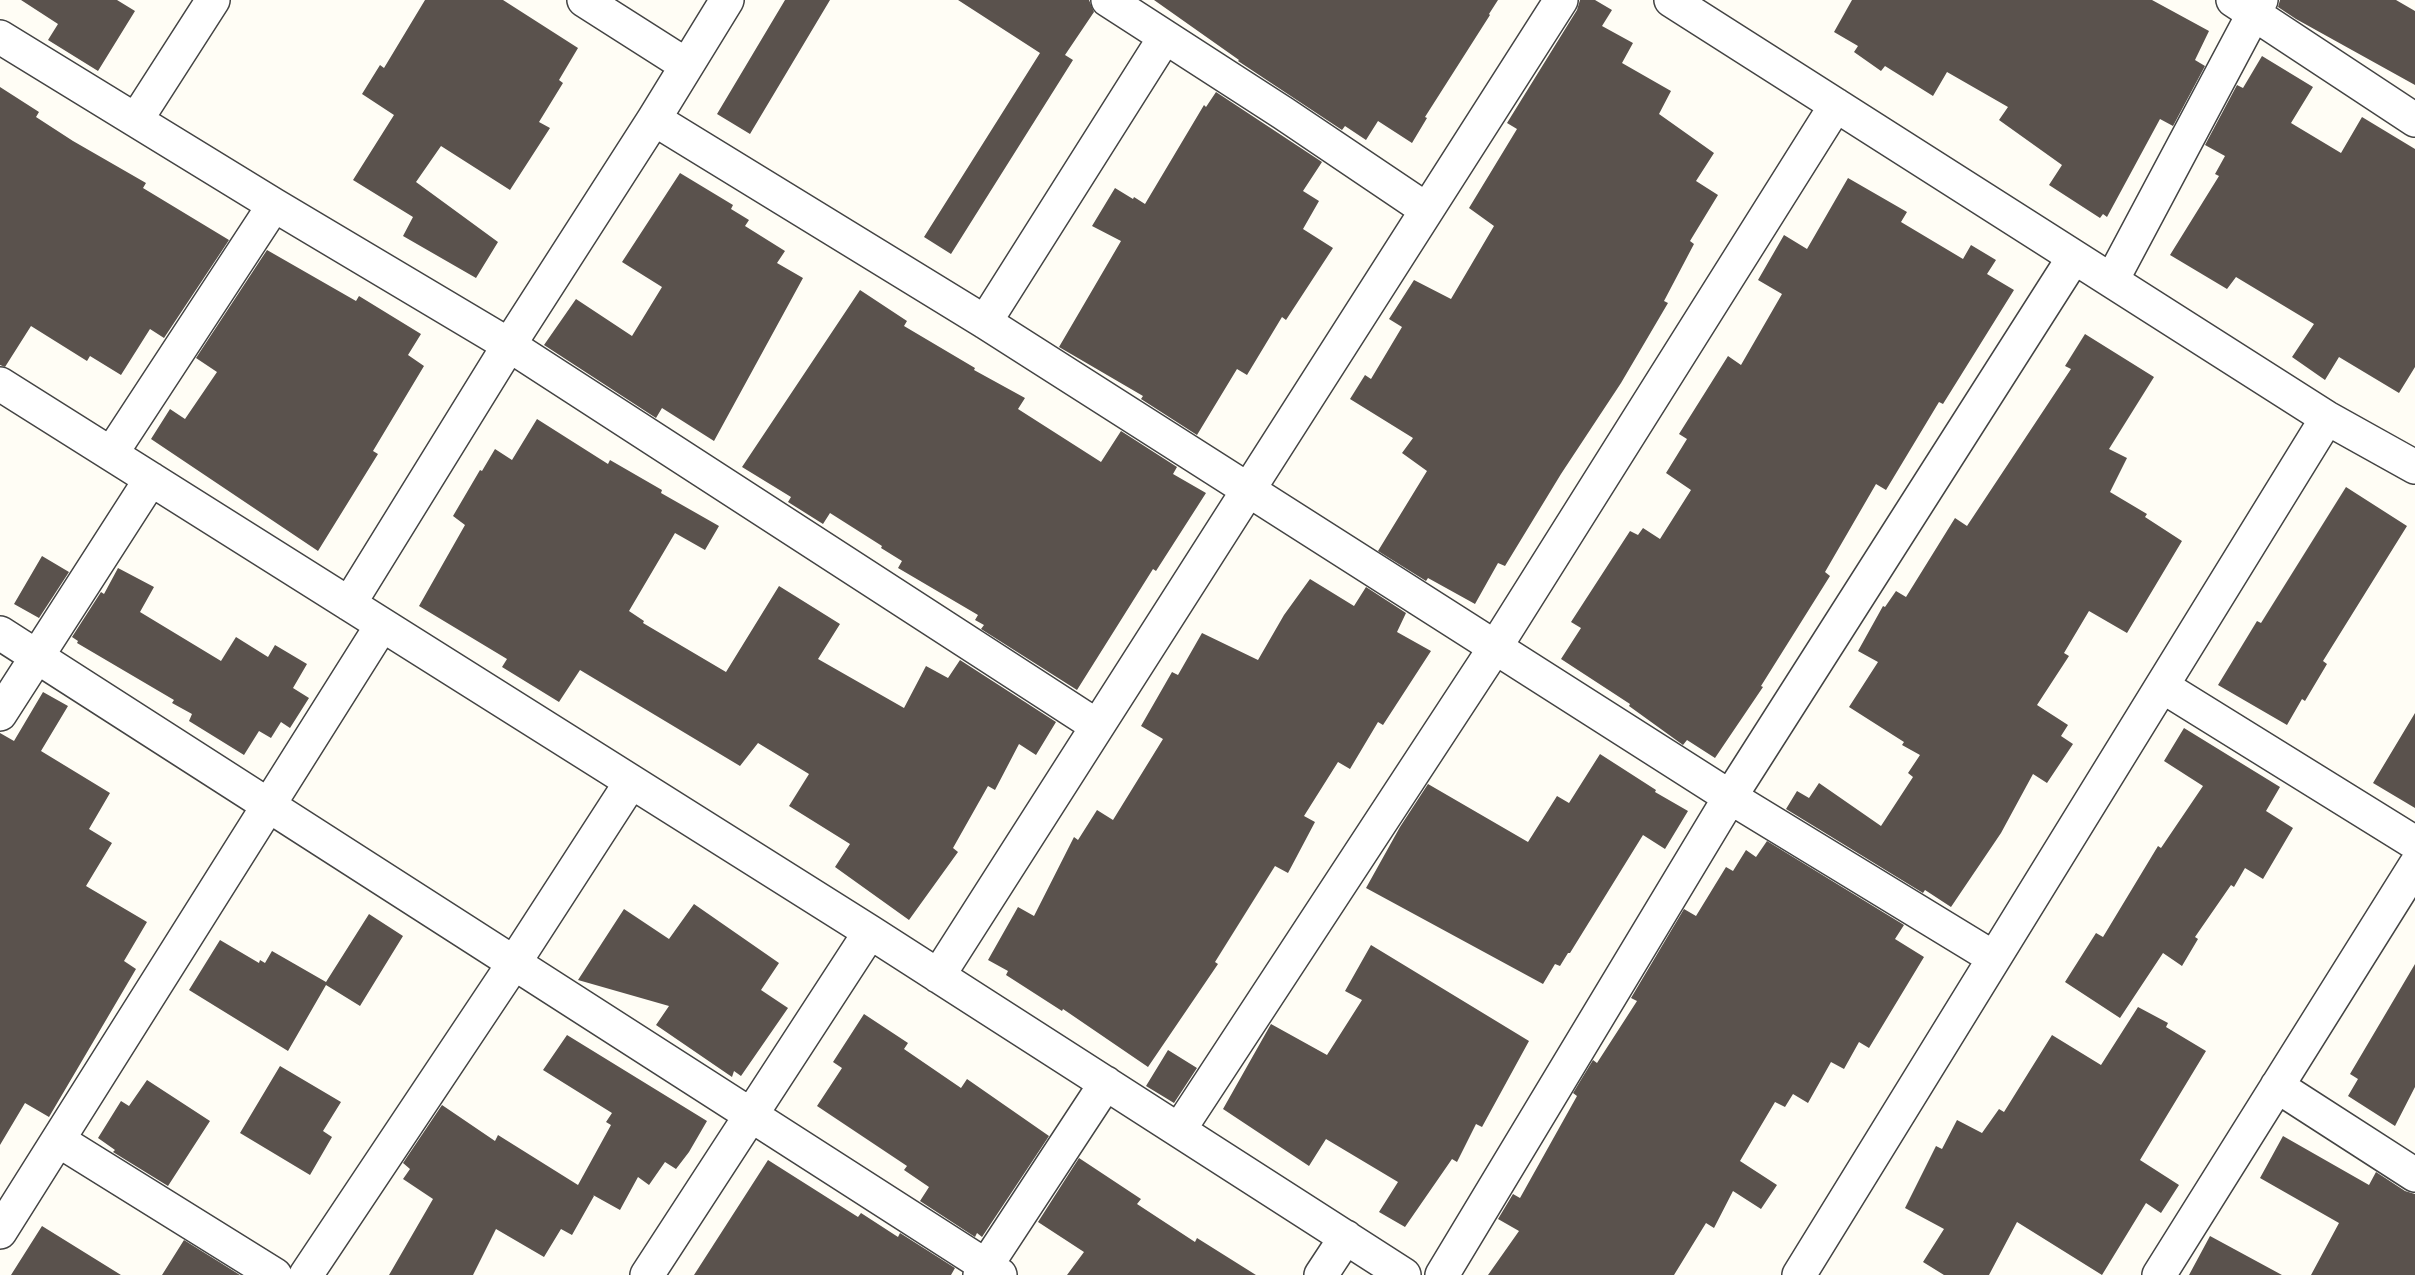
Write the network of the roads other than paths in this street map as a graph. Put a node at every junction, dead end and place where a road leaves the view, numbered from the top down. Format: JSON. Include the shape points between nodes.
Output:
{"nodes":[{"id":1,"x":213,"y":0,"type":"edge"},
{"id":2,"x":584,"y":0,"type":"edge"},
{"id":3,"x":727,"y":0,"type":"edge"},
{"id":4,"x":1108,"y":0,"type":"edge"},
{"id":5,"x":1561,"y":0,"type":"edge"},
{"id":6,"x":1671,"y":0,"type":"edge"},
{"id":7,"x":2250,"y":4,"type":"edge"},
{"id":8,"x":0,"y":37,"type":"edge"},
{"id":9,"x":1165,"y":37,"type":"junction"},
{"id":10,"x":686,"y":65,"type":"junction"},
{"id":11,"x":1836,"y":105,"type":"junction"},
{"id":12,"x":654,"y":119,"type":"junction"},
{"id":13,"x":136,"y":120,"type":"junction"},
{"id":14,"x":2415,"y":120,"type":"edge"},
{"id":15,"x":274,"y":205,"type":"junction"},
{"id":16,"x":1427,"y":210,"type":"junction"},
{"id":17,"x":2074,"y":256,"type":"junction"},
{"id":18,"x":2112,"y":280,"type":"junction"},
{"id":19,"x":985,"y":322,"type":"junction"},
{"id":20,"x":508,"y":345,"type":"junction"},
{"id":21,"x":0,"y":384,"type":"edge"},
{"id":22,"x":2327,"y":418,"type":"junction"},
{"id":23,"x":111,"y":454,"type":"junction"},
{"id":24,"x":2415,"y":467,"type":"edge"},
{"id":25,"x":151,"y":479,"type":"junction"},
{"id":26,"x":1247,"y":491,"type":"junction"},
{"id":27,"x":349,"y":604,"type":"junction"},
{"id":28,"x":382,"y":625,"type":"junction"},
{"id":29,"x":0,"y":633,"type":"edge"},
{"id":30,"x":1496,"y":646,"type":"junction"},
{"id":31,"x":37,"y":657,"type":"junction"},
{"id":32,"x":2162,"y":686,"type":"junction"},
{"id":33,"x":0,"y":714,"type":"edge"},
{"id":34,"x":1097,"y":726,"type":"junction"},
{"id":35,"x":631,"y":782,"type":"junction"},
{"id":36,"x":1730,"y":797,"type":"junction"},
{"id":37,"x":268,"y":806,"type":"junction"},
{"id":38,"x":2415,"y":843,"type":"edge"},
{"id":39,"x":2415,"y":866,"type":"edge"},
{"id":40,"x":870,"y":932,"type":"junction"},
{"id":41,"x":1994,"y":958,"type":"junction"},
{"id":42,"x":514,"y":963,"type":"junction"},
{"id":43,"x":938,"y":976,"type":"junction"},
{"id":44,"x":1106,"y":1083,"type":"junction"},
{"id":45,"x":2277,"y":1086,"type":"junction"},
{"id":46,"x":752,"y":1116,"type":"junction"},
{"id":47,"x":1179,"y":1130,"type":"junction"},
{"id":48,"x":58,"y":1140,"type":"junction"},
{"id":49,"x":2415,"y":1175,"type":"edge"},
{"id":50,"x":4,"y":1216,"type":"edge"},
{"id":51,"x":1346,"y":1237,"type":"junction"},
{"id":52,"x":988,"y":1272,"type":"edge"},
{"id":53,"x":275,"y":1275,"type":"edge"},
{"id":54,"x":306,"y":1275,"type":"edge"},
{"id":55,"x":647,"y":1275,"type":"edge"},
{"id":56,"x":1321,"y":1275,"type":"edge"},
{"id":57,"x":1404,"y":1275,"type":"edge"},
{"id":58,"x":1442,"y":1275,"type":"edge"},
{"id":59,"x":1798,"y":1275,"type":"edge"},
{"id":60,"x":2159,"y":1275,"type":"edge"}],
"edges":[{"from":1,"to":13,"type":"street"},
{"from":2,"to":10,"type":"street"},
{"from":3,"to":10,"type":"street"},
{"from":4,"to":9,"type":"street"},
{"from":5,"to":16,"type":"street"},
{"from":6,"to":11,"type":"street"},
{"from":7,"to":14,"type":"street"},
{"from":7,"to":18,"type":"street"},
{"from":8,"to":13,"type":"street"},
{"from":9,"to":16,"type":"street"},
{"from":9,"to":19,"type":"street"},
{"from":10,"to":12,"type":"street"},
{"from":11,"to":17,"type":"street"},
{"from":11,"to":30,"type":"street"},
{"from":12,"to":19,"type":"street"},
{"from":12,"to":20,"type":"street"},
{"from":13,"to":15,"type":"street"},
{"from":15,"to":20,"type":"street"},
{"from":15,"to":23,"type":"street"},
{"from":16,"to":26,"type":"street"},
{"from":17,"to":18,"type":"street"},
{"from":17,"to":36,"type":"street"},
{"from":18,"to":22,"type":"street"},
{"from":19,"to":26,"type":"street"},
{"from":20,"to":27,"type":"street"},
{"from":20,"to":34,"type":"street"},
{"from":21,"to":23,"type":"street"},
{"from":22,"to":24,"type":"street"},
{"from":22,"to":32,"type":"street"},
{"from":23,"to":25,"type":"street"},
{"from":25,"to":27,"type":"street"},
{"from":25,"to":31,"type":"street"},
{"from":26,"to":30,"type":"street"},
{"from":26,"to":34,"type":"street"},
{"from":27,"to":28,"type":"street"},
{"from":28,"to":35,"type":"street"},
{"from":28,"to":37,"type":"street"},
{"from":29,"to":31,"type":"street"},
{"from":30,"to":36,"type":"street"},
{"from":30,"to":47,"type":"street"},
{"from":31,"to":33,"type":"street"},
{"from":31,"to":37,"type":"street"},
{"from":32,"to":38,"type":"street"},
{"from":32,"to":41,"type":"street"},
{"from":34,"to":43,"type":"street"},
{"from":35,"to":40,"type":"street"},
{"from":35,"to":42,"type":"street"},
{"from":36,"to":41,"type":"street"},
{"from":36,"to":58,"type":"street"},
{"from":37,"to":42,"type":"street"},
{"from":37,"to":48,"type":"street"},
{"from":39,"to":45,"type":"street"},
{"from":40,"to":43,"type":"street"},
{"from":40,"to":46,"type":"street"},
{"from":41,"to":59,"type":"street"},
{"from":42,"to":46,"type":"street"},
{"from":42,"to":54,"type":"street"},
{"from":43,"to":44,"type":"street"},
{"from":44,"to":47,"type":"street"},
{"from":44,"to":52,"type":"street"},
{"from":45,"to":49,"type":"street"},
{"from":45,"to":60,"type":"street"},
{"from":46,"to":52,"type":"street"},
{"from":46,"to":55,"type":"street"},
{"from":47,"to":51,"type":"street"},
{"from":48,"to":50,"type":"street"},
{"from":48,"to":53,"type":"street"},
{"from":51,"to":56,"type":"street"},
{"from":51,"to":57,"type":"street"}]}
